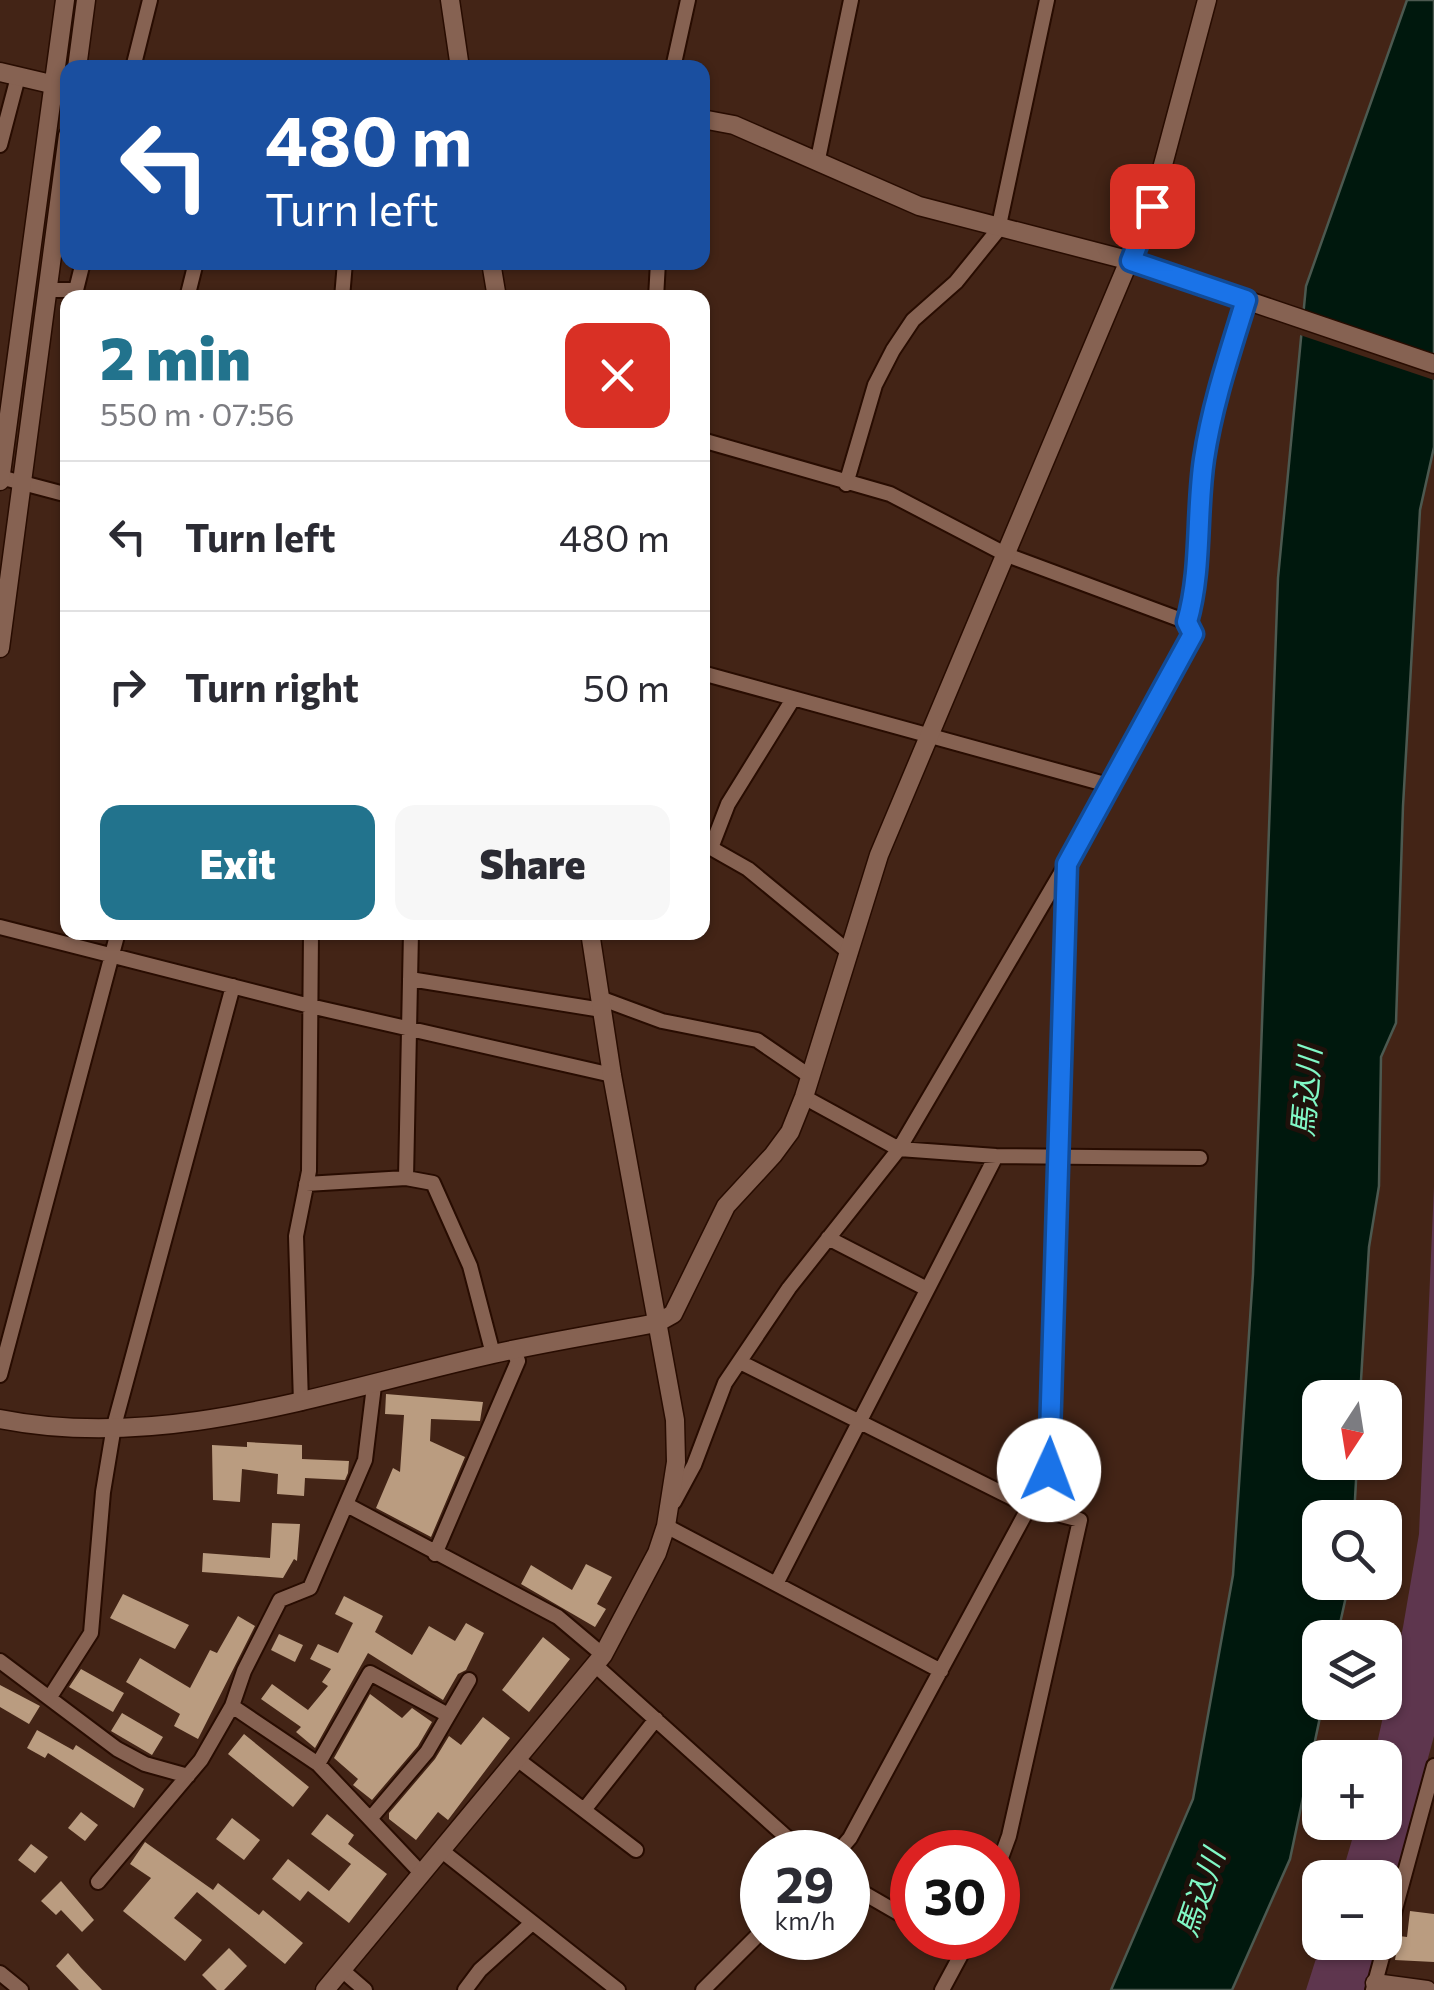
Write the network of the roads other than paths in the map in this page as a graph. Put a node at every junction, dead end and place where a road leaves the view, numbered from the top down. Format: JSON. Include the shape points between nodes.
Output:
{"nodes":[{"id":1,"x":65,"y":0,"type":"edge"},
{"id":2,"x":86,"y":0,"type":"edge"},
{"id":3,"x":150,"y":0,"type":"edge"},
{"id":4,"x":450,"y":0,"type":"edge"},
{"id":5,"x":688,"y":0,"type":"edge"},
{"id":6,"x":851,"y":0,"type":"edge"},
{"id":7,"x":1046,"y":0,"type":"edge"},
{"id":8,"x":1207,"y":0,"type":"edge"},
{"id":9,"x":62,"y":60,"type":"edge"},
{"id":10,"x":78,"y":60,"type":"edge"},
{"id":11,"x":134,"y":60,"type":"edge"},
{"id":12,"x":459,"y":60,"type":"edge"},
{"id":13,"x":675,"y":60,"type":"edge"},
{"id":14,"x":9,"y":75,"type":"edge"},
{"id":15,"x":60,"y":87,"type":"edge"},
{"id":16,"x":710,"y":121,"type":"edge"},
{"id":17,"x":0,"y":145,"type":"edge"},
{"id":18,"x":818,"y":159,"type":"junction"},
{"id":19,"x":60,"y":197,"type":"edge"},
{"id":20,"x":998,"y":230,"type":"junction"},
{"id":21,"x":1131,"y":261,"type":"junction"},
{"id":22,"x":48,"y":290,"type":"junction"},
{"id":23,"x":60,"y":290,"type":"edge"},
{"id":24,"x":1246,"y":300,"type":"junction"},
{"id":25,"x":1434,"y":364,"type":"edge"},
{"id":26,"x":710,"y":442,"type":"edge"},
{"id":27,"x":0,"y":478,"type":"edge"},
{"id":28,"x":22,"y":483,"type":"junction"},
{"id":29,"x":846,"y":484,"type":"junction"},
{"id":30,"x":60,"y":494,"type":"edge"},
{"id":31,"x":1008,"y":555,"type":"junction"},
{"id":32,"x":1187,"y":622,"type":"junction"},
{"id":33,"x":0,"y":648,"type":"edge"},
{"id":34,"x":710,"y":675,"type":"edge"},
{"id":35,"x":794,"y":699,"type":"junction"},
{"id":36,"x":932,"y":736,"type":"junction"},
{"id":37,"x":1112,"y":786,"type":"junction"},
{"id":38,"x":1067,"y":864,"type":"junction"},
{"id":39,"x":0,"y":926,"type":"edge"},
{"id":40,"x":116,"y":940,"type":"edge"},
{"id":41,"x":311,"y":940,"type":"edge"},
{"id":42,"x":411,"y":940,"type":"edge"},
{"id":43,"x":591,"y":940,"type":"edge"},
{"id":44,"x":850,"y":953,"type":"junction"},
{"id":45,"x":112,"y":954,"type":"junction"},
{"id":46,"x":410,"y":979,"type":"junction"},
{"id":47,"x":233,"y":986,"type":"junction"},
{"id":48,"x":601,"y":1004,"type":"junction"},
{"id":49,"x":310,"y":1006,"type":"junction"},
{"id":50,"x":409,"y":1028,"type":"junction"},
{"id":51,"x":612,"y":1075,"type":"junction"},
{"id":52,"x":812,"y":1077,"type":"junction"},
{"id":53,"x":804,"y":1097,"type":"junction"},
{"id":54,"x":899,"y":1149,"type":"junction"},
{"id":55,"x":996,"y":1156,"type":"junction"},
{"id":56,"x":1060,"y":1157,"type":"junction"},
{"id":57,"x":1200,"y":1158,"type":"dead end"},
{"id":58,"x":406,"y":1178,"type":"junction"},
{"id":59,"x":306,"y":1184,"type":"junction"},
{"id":60,"x":828,"y":1238,"type":"junction"},
{"id":61,"x":927,"y":1290,"type":"junction"},
{"id":62,"x":657,"y":1323,"type":"junction"},
{"id":63,"x":514,"y":1350,"type":"junction"},
{"id":64,"x":492,"y":1354,"type":"junction"},
{"id":65,"x":742,"y":1363,"type":"junction"},
{"id":66,"x":0,"y":1376,"type":"edge"},
{"id":67,"x":374,"y":1386,"type":"junction"},
{"id":68,"x":301,"y":1403,"type":"junction"},
{"id":69,"x":0,"y":1419,"type":"edge"},
{"id":70,"x":859,"y":1420,"type":"junction"},
{"id":71,"x":114,"y":1426,"type":"junction"},
{"id":72,"x":346,"y":1505,"type":"junction"},
{"id":73,"x":1030,"y":1507,"type":"junction"},
{"id":74,"x":668,"y":1517,"type":"junction"},
{"id":75,"x":436,"y":1554,"type":"junction"},
{"id":76,"x":776,"y":1584,"type":"junction"},
{"id":77,"x":599,"y":1660,"type":"junction"},
{"id":78,"x":0,"y":1661,"type":"edge"},
{"id":79,"x":941,"y":1671,"type":"junction"},
{"id":80,"x":469,"y":1680,"type":"dead end"},
{"id":81,"x":50,"y":1697,"type":"junction"},
{"id":82,"x":232,"y":1706,"type":"junction"},
{"id":83,"x":448,"y":1715,"type":"junction"},
{"id":84,"x":656,"y":1719,"type":"junction"},
{"id":85,"x":518,"y":1759,"type":"junction"},
{"id":86,"x":318,"y":1764,"type":"junction"},
{"id":87,"x":1434,"y":1766,"type":"edge"},
{"id":88,"x":188,"y":1776,"type":"junction"},
{"id":89,"x":584,"y":1810,"type":"junction"},
{"id":90,"x":370,"y":1819,"type":"junction"},
{"id":91,"x":779,"y":1830,"type":"edge"},
{"id":92,"x":854,"y":1830,"type":"edge"},
{"id":93,"x":1010,"y":1830,"type":"edge"},
{"id":94,"x":442,"y":1850,"type":"junction"},
{"id":95,"x":636,"y":1850,"type":"dead end"},
{"id":96,"x":422,"y":1874,"type":"junction"},
{"id":97,"x":98,"y":1882,"type":"dead end"},
{"id":98,"x":532,"y":1922,"type":"junction"},
{"id":99,"x":740,"y":1954,"type":"edge"},
{"id":100,"x":958,"y":1960,"type":"edge"},
{"id":101,"x":342,"y":1970,"type":"junction"},
{"id":102,"x":0,"y":1973,"type":"edge"},
{"id":103,"x":1374,"y":1986,"type":"edge"},
{"id":104,"x":706,"y":1989,"type":"edge"},
{"id":105,"x":21,"y":1990,"type":"edge"},
{"id":106,"x":325,"y":1990,"type":"edge"},
{"id":107,"x":365,"y":1990,"type":"edge"},
{"id":108,"x":465,"y":1990,"type":"edge"},
{"id":109,"x":618,"y":1990,"type":"edge"},
{"id":110,"x":942,"y":1990,"type":"edge"},
{"id":111,"x":1427,"y":1990,"type":"edge"}],
"edges":[{"from":1,"to":9,"type":"street"},
{"from":2,"to":10,"type":"street"},
{"from":3,"to":11,"type":"street"},
{"from":4,"to":12,"type":"street"},
{"from":5,"to":13,"type":"street"},
{"from":6,"to":18,"type":"street"},
{"from":7,"to":20,"type":"street"},
{"from":8,"to":21,"type":"street"},
{"from":14,"to":15,"type":"street"},
{"from":14,"to":17,"type":"street"},
{"from":15,"to":27,"type":"street"},
{"from":16,"to":18,"type":"street"},
{"from":18,"to":20,"type":"street","via":[[920,206]]},
{"from":19,"to":22,"type":"street"},
{"from":20,"to":21,"type":"street"},
{"from":20,"to":29,"type":"street","via":[[893,350],[875,385]]},
{"from":21,"to":24,"type":"street"},
{"from":21,"to":31,"type":"street"},
{"from":22,"to":23,"type":"street"},
{"from":22,"to":28,"type":"street"},
{"from":24,"to":25,"type":"street"},
{"from":24,"to":32,"type":"street","via":[[1204,455]]},
{"from":26,"to":29,"type":"street"},
{"from":27,"to":28,"type":"street"},
{"from":28,"to":30,"type":"street"},
{"from":28,"to":33,"type":"street"},
{"from":29,"to":31,"type":"street","via":[[890,494]]},
{"from":31,"to":32,"type":"street"},
{"from":31,"to":36,"type":"street"},
{"from":32,"to":37,"type":"street","via":[[1193,634]]},
{"from":34,"to":35,"type":"street"},
{"from":35,"to":36,"type":"street"},
{"from":35,"to":44,"type":"street","via":[[728,804],[711,848],[748,868]]},
{"from":36,"to":37,"type":"street"},
{"from":36,"to":44,"type":"street","via":[[879,856]]},
{"from":37,"to":38,"type":"street"},
{"from":38,"to":54,"type":"street"},
{"from":38,"to":56,"type":"street"},
{"from":39,"to":45,"type":"street"},
{"from":40,"to":45,"type":"street"},
{"from":41,"to":49,"type":"street"},
{"from":42,"to":46,"type":"street"},
{"from":43,"to":48,"type":"street"},
{"from":44,"to":52,"type":"street"},
{"from":45,"to":47,"type":"street"},
{"from":45,"to":66,"type":"street"},
{"from":46,"to":48,"type":"street"},
{"from":46,"to":50,"type":"street"},
{"from":47,"to":49,"type":"street"},
{"from":47,"to":71,"type":"street"},
{"from":48,"to":51,"type":"street"},
{"from":48,"to":52,"type":"street","via":[[757,1040]]},
{"from":49,"to":50,"type":"street"},
{"from":49,"to":59,"type":"street"},
{"from":50,"to":51,"type":"street"},
{"from":50,"to":58,"type":"street"},
{"from":51,"to":62,"type":"street"},
{"from":52,"to":53,"type":"street"},
{"from":53,"to":54,"type":"street"},
{"from":53,"to":62,"type":"street","via":[[773,1156],[726,1206],[673,1314]]},
{"from":54,"to":55,"type":"street"},
{"from":54,"to":60,"type":"street"},
{"from":55,"to":56,"type":"street"},
{"from":55,"to":61,"type":"street"},
{"from":56,"to":57,"type":"street"},
{"from":56,"to":73,"type":"street","via":[[1049,1470]]},
{"from":58,"to":59,"type":"street"},
{"from":58,"to":64,"type":"street","via":[[434,1184],[470,1266]]},
{"from":59,"to":68,"type":"street","via":[[296,1236]]},
{"from":60,"to":61,"type":"street"},
{"from":60,"to":65,"type":"street"},
{"from":61,"to":70,"type":"street"},
{"from":62,"to":63,"type":"street"},
{"from":62,"to":74,"type":"street","via":[[675,1420]]},
{"from":63,"to":64,"type":"street"},
{"from":63,"to":75,"type":"street","via":[[518,1362]]},
{"from":64,"to":67,"type":"street"},
{"from":65,"to":70,"type":"street"},
{"from":65,"to":74,"type":"street","via":[[725,1384]]},
{"from":67,"to":68,"type":"street"},
{"from":67,"to":72,"type":"street","via":[[365,1460]]},
{"from":68,"to":71,"type":"street"},
{"from":69,"to":71,"type":"street"},
{"from":70,"to":73,"type":"street"},
{"from":70,"to":76,"type":"street"},
{"from":71,"to":81,"type":"street","via":[[91,1632]]},
{"from":72,"to":75,"type":"street"},
{"from":72,"to":82,"type":"street","via":[[310,1588],[280,1600]]},
{"from":73,"to":79,"type":"street"},
{"from":73,"to":93,"type":"street","via":[[1080,1520]]},
{"from":74,"to":76,"type":"street"},
{"from":74,"to":77,"type":"street","via":[[657,1553]]},
{"from":75,"to":77,"type":"street","via":[[558,1617]]},
{"from":76,"to":79,"type":"street"},
{"from":77,"to":84,"type":"street"},
{"from":77,"to":85,"type":"street"},
{"from":78,"to":81,"type":"street"},
{"from":79,"to":92,"type":"street"},
{"from":80,"to":83,"type":"street"},
{"from":81,"to":88,"type":"street","via":[[117,1749]]},
{"from":82,"to":86,"type":"street"},
{"from":82,"to":88,"type":"street"},
{"from":83,"to":86,"type":"street","via":[[370,1673]]},
{"from":83,"to":90,"type":"street","via":[[427,1752]]},
{"from":84,"to":89,"type":"street"},
{"from":84,"to":91,"type":"street"},
{"from":85,"to":89,"type":"street"},
{"from":85,"to":94,"type":"street"},
{"from":86,"to":90,"type":"street"},
{"from":87,"to":103,"type":"street"},
{"from":88,"to":97,"type":"street"},
{"from":89,"to":95,"type":"street"},
{"from":90,"to":96,"type":"street"},
{"from":94,"to":96,"type":"street"},
{"from":94,"to":98,"type":"street"},
{"from":96,"to":101,"type":"street"},
{"from":98,"to":108,"type":"street"},
{"from":98,"to":109,"type":"street"},
{"from":99,"to":104,"type":"street"},
{"from":100,"to":110,"type":"street"},
{"from":101,"to":106,"type":"street"},
{"from":101,"to":107,"type":"street"},
{"from":102,"to":105,"type":"street"},
{"from":103,"to":111,"type":"street"}]}
